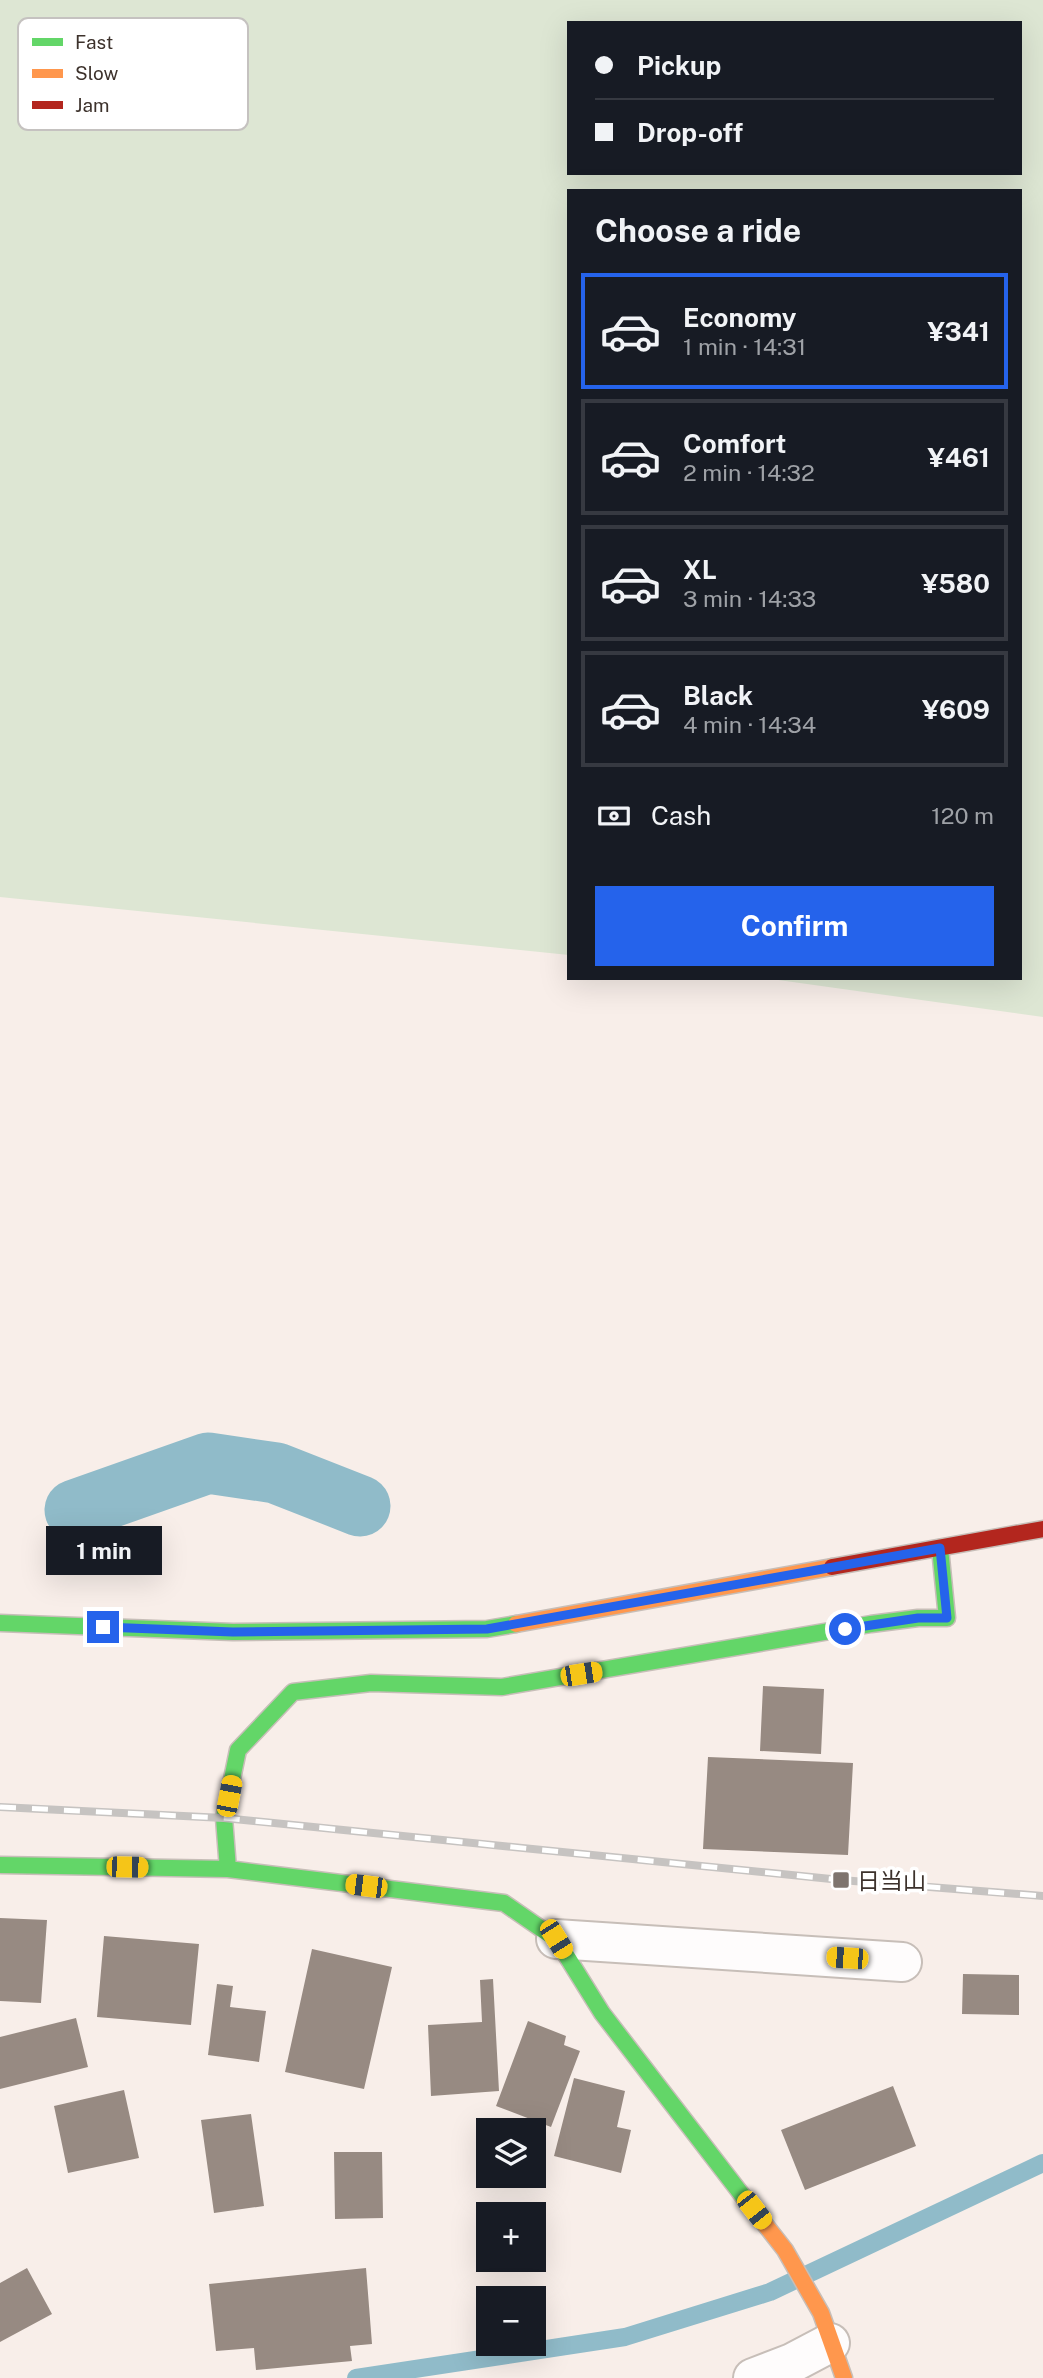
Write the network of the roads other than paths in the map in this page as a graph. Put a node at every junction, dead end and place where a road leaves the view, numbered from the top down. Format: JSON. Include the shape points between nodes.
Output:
{"nodes":[{"id":1,"x":1043,"y":1529,"type":"edge"},
{"id":2,"x":940,"y":1548,"type":"junction"},
{"id":3,"x":0,"y":1623,"type":"edge"},
{"id":4,"x":0,"y":1865,"type":"edge"},
{"id":5,"x":228,"y":1869,"type":"junction"},
{"id":6,"x":556,"y":1939,"type":"junction"},
{"id":7,"x":902,"y":1962,"type":"dead end"},
{"id":8,"x":826,"y":2328,"type":"junction"},
{"id":9,"x":753,"y":2378,"type":"edge"},
{"id":10,"x":844,"y":2378,"type":"edge"}],
"edges":[{"from":1,"to":2,"type":"street"},
{"from":2,"to":3,"type":"street","via":[[487,1629],[233,1632]]},
{"from":2,"to":5,"type":"street","via":[[947,1618],[871,1624],[502,1687],[371,1683],[293,1692],[238,1749],[224,1818]]},
{"from":4,"to":5,"type":"street"},
{"from":5,"to":6,"type":"street","via":[[504,1903]]},
{"from":6,"to":7,"type":"street"},
{"from":6,"to":8,"type":"street","via":[[602,2013],[785,2249]]},
{"from":8,"to":9,"type":"street","via":[[792,2363]]},
{"from":8,"to":10,"type":"street"}]}
